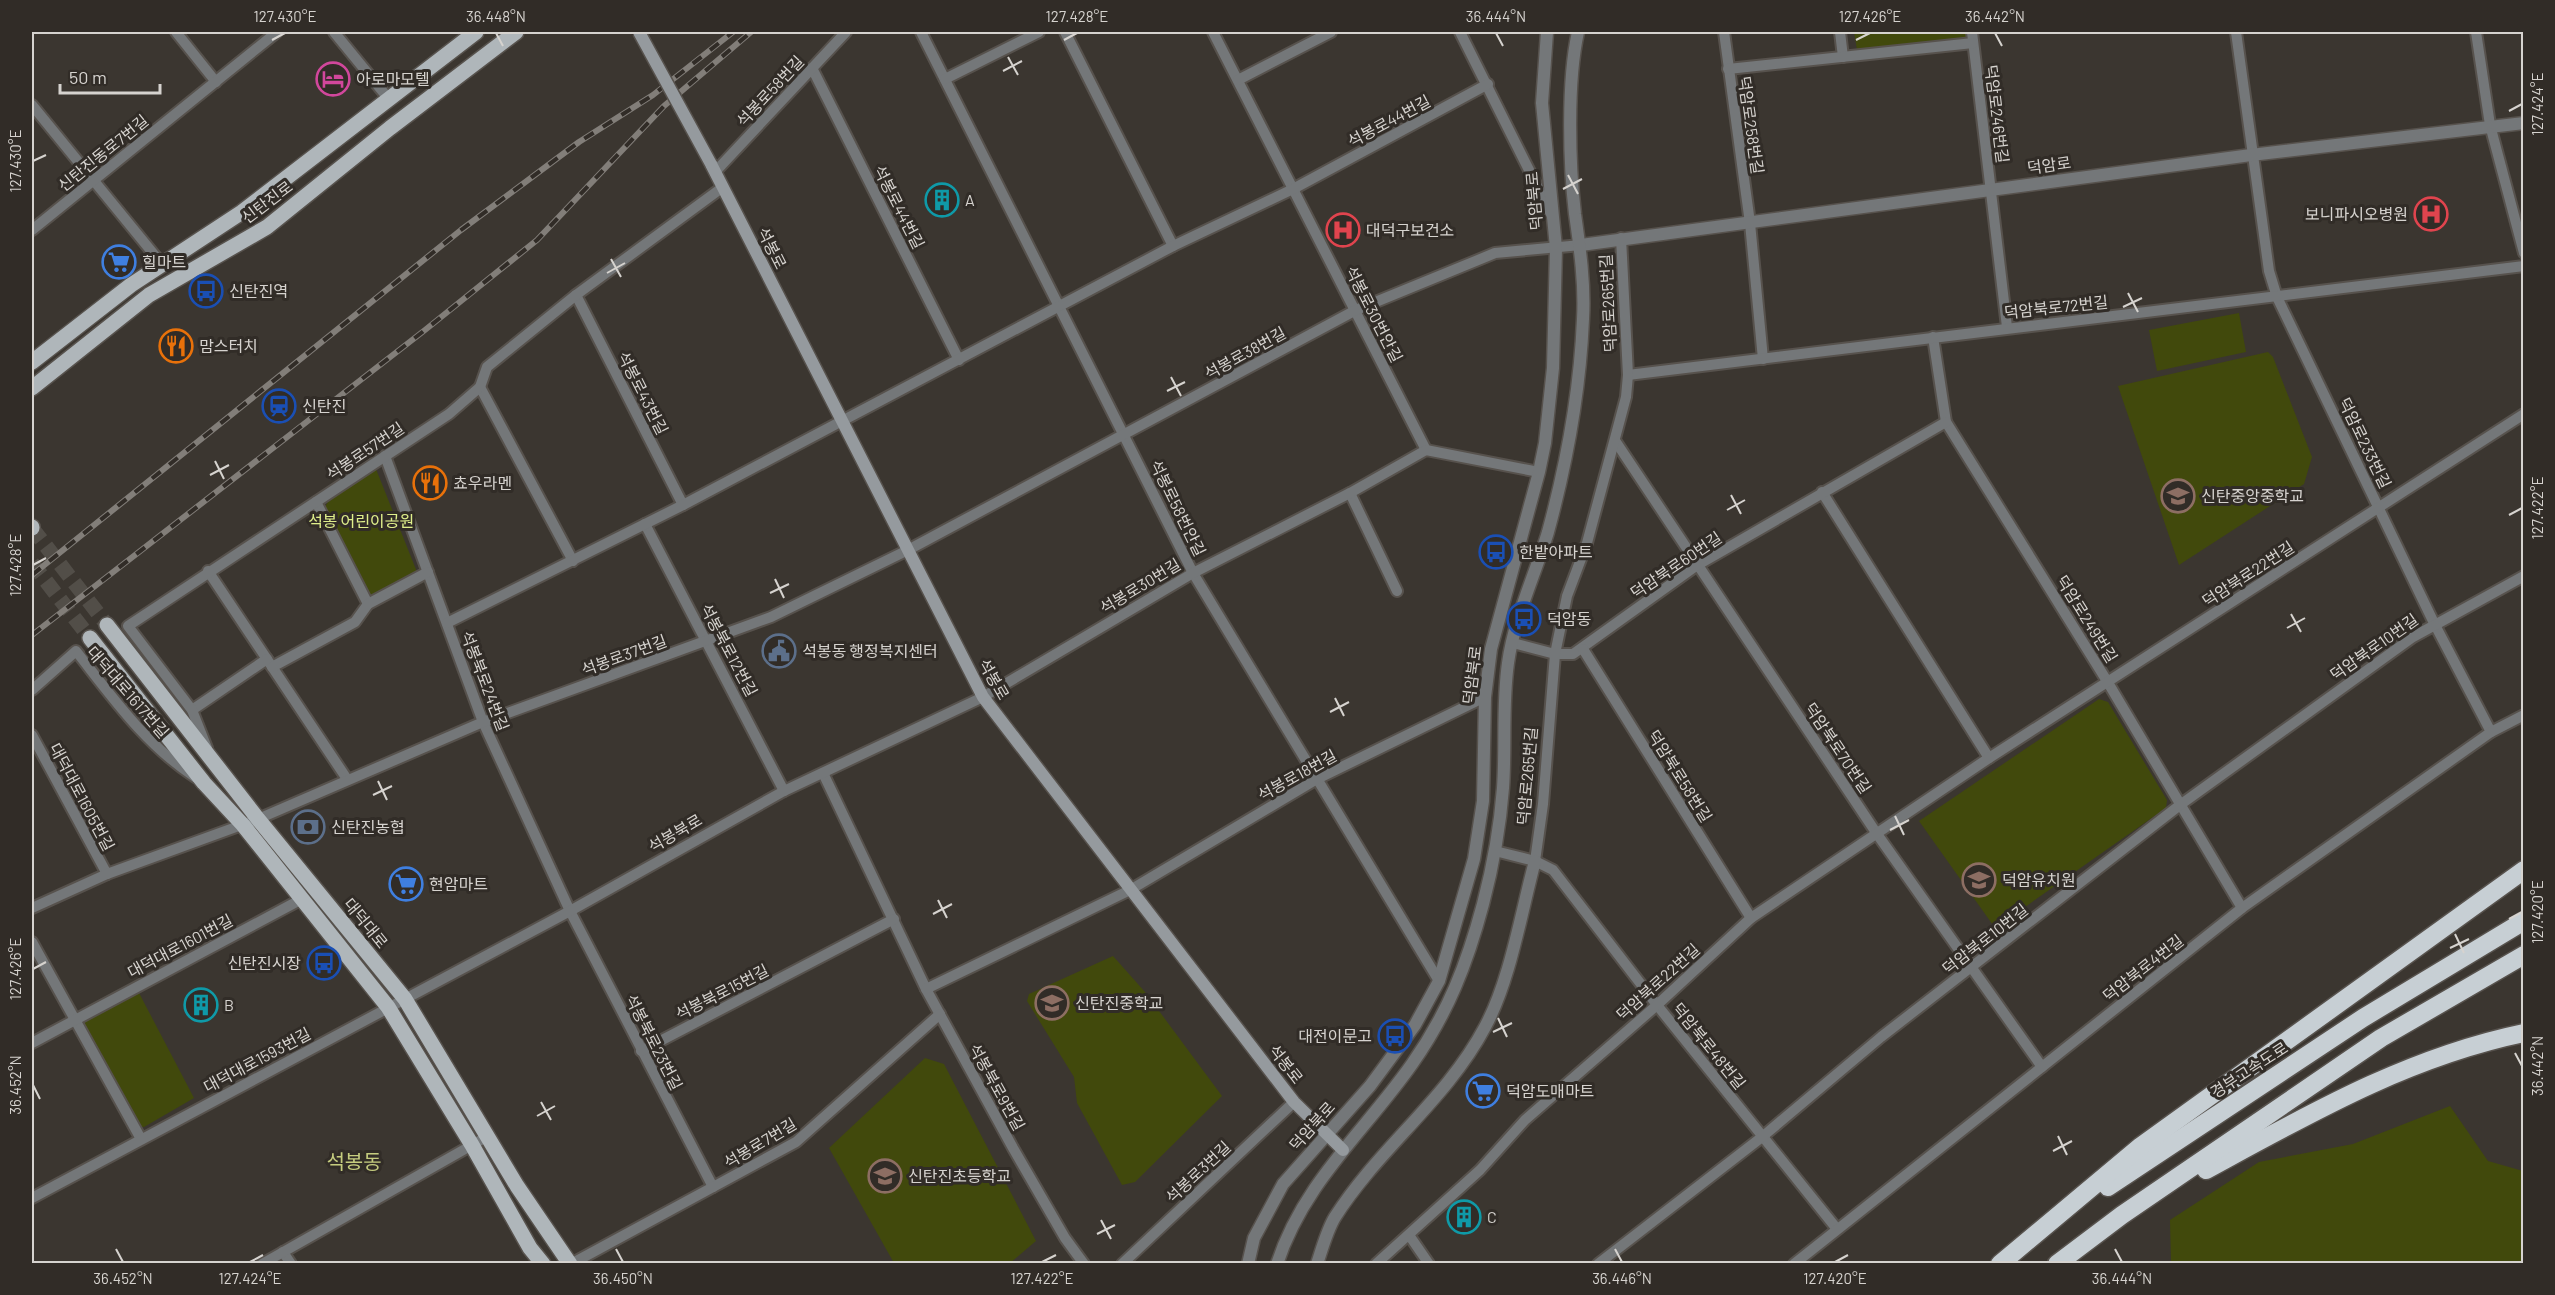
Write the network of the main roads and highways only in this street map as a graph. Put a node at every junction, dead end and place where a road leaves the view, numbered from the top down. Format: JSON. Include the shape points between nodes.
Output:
{"nodes":[{"id":1,"x":476,"y":32,"type":"edge"},
{"id":2,"x":516,"y":32,"type":"edge"},
{"id":3,"x":639,"y":32,"type":"edge"},
{"id":4,"x":32,"y":362,"type":"edge"},
{"id":5,"x":32,"y":388,"type":"edge"},
{"id":6,"x":107,"y":625,"type":"tunnel mouth"},
{"id":7,"x":90,"y":638,"type":"tunnel mouth"},
{"id":8,"x":2523,"y":870,"type":"edge"},
{"id":9,"x":2523,"y":921,"type":"edge"},
{"id":10,"x":2523,"y":955,"type":"edge"},
{"id":11,"x":2523,"y":1033,"type":"edge"},
{"id":12,"x":1343,"y":1150,"type":"road end"},
{"id":13,"x":2091,"y":1238,"type":"junction"},
{"id":14,"x":543,"y":1263,"type":"edge"},
{"id":15,"x":571,"y":1263,"type":"edge"},
{"id":16,"x":2000,"y":1263,"type":"edge"},
{"id":17,"x":2005,"y":1263,"type":"edge"},
{"id":18,"x":2057,"y":1263,"type":"edge"}],
"edges":[{"from":1,"to":4,"type":"main road","name":"신탄진로","via":[[242,212],[161,263]]},
{"from":2,"to":5,"type":"main road","name":"신탄진로","via":[[267,226],[149,295]]},
{"from":3,"to":12,"type":"main road","name":"석봉로","bridge":true,"via":[[723,187],[983,698],[1294,1102]]},
{"from":6,"to":15,"type":"main road","name":"대덕대로","via":[[405,999],[517,1186]]},
{"from":7,"to":14,"type":"main road","via":[[388,1007],[530,1248]]},
{"from":8,"to":16,"type":"highway","via":[[2141,1146]]},
{"from":9,"to":17,"type":"highway","name":"경부고속도로","via":[[2313,1051],[2103,1190]]},
{"from":10,"to":13,"type":"highway","via":[[2381,1038]]},
{"from":11,"to":13,"type":"highway","via":[[2449,1052],[2344,1095],[2189,1179]]},
{"from":13,"to":18,"type":"highway"}]}
